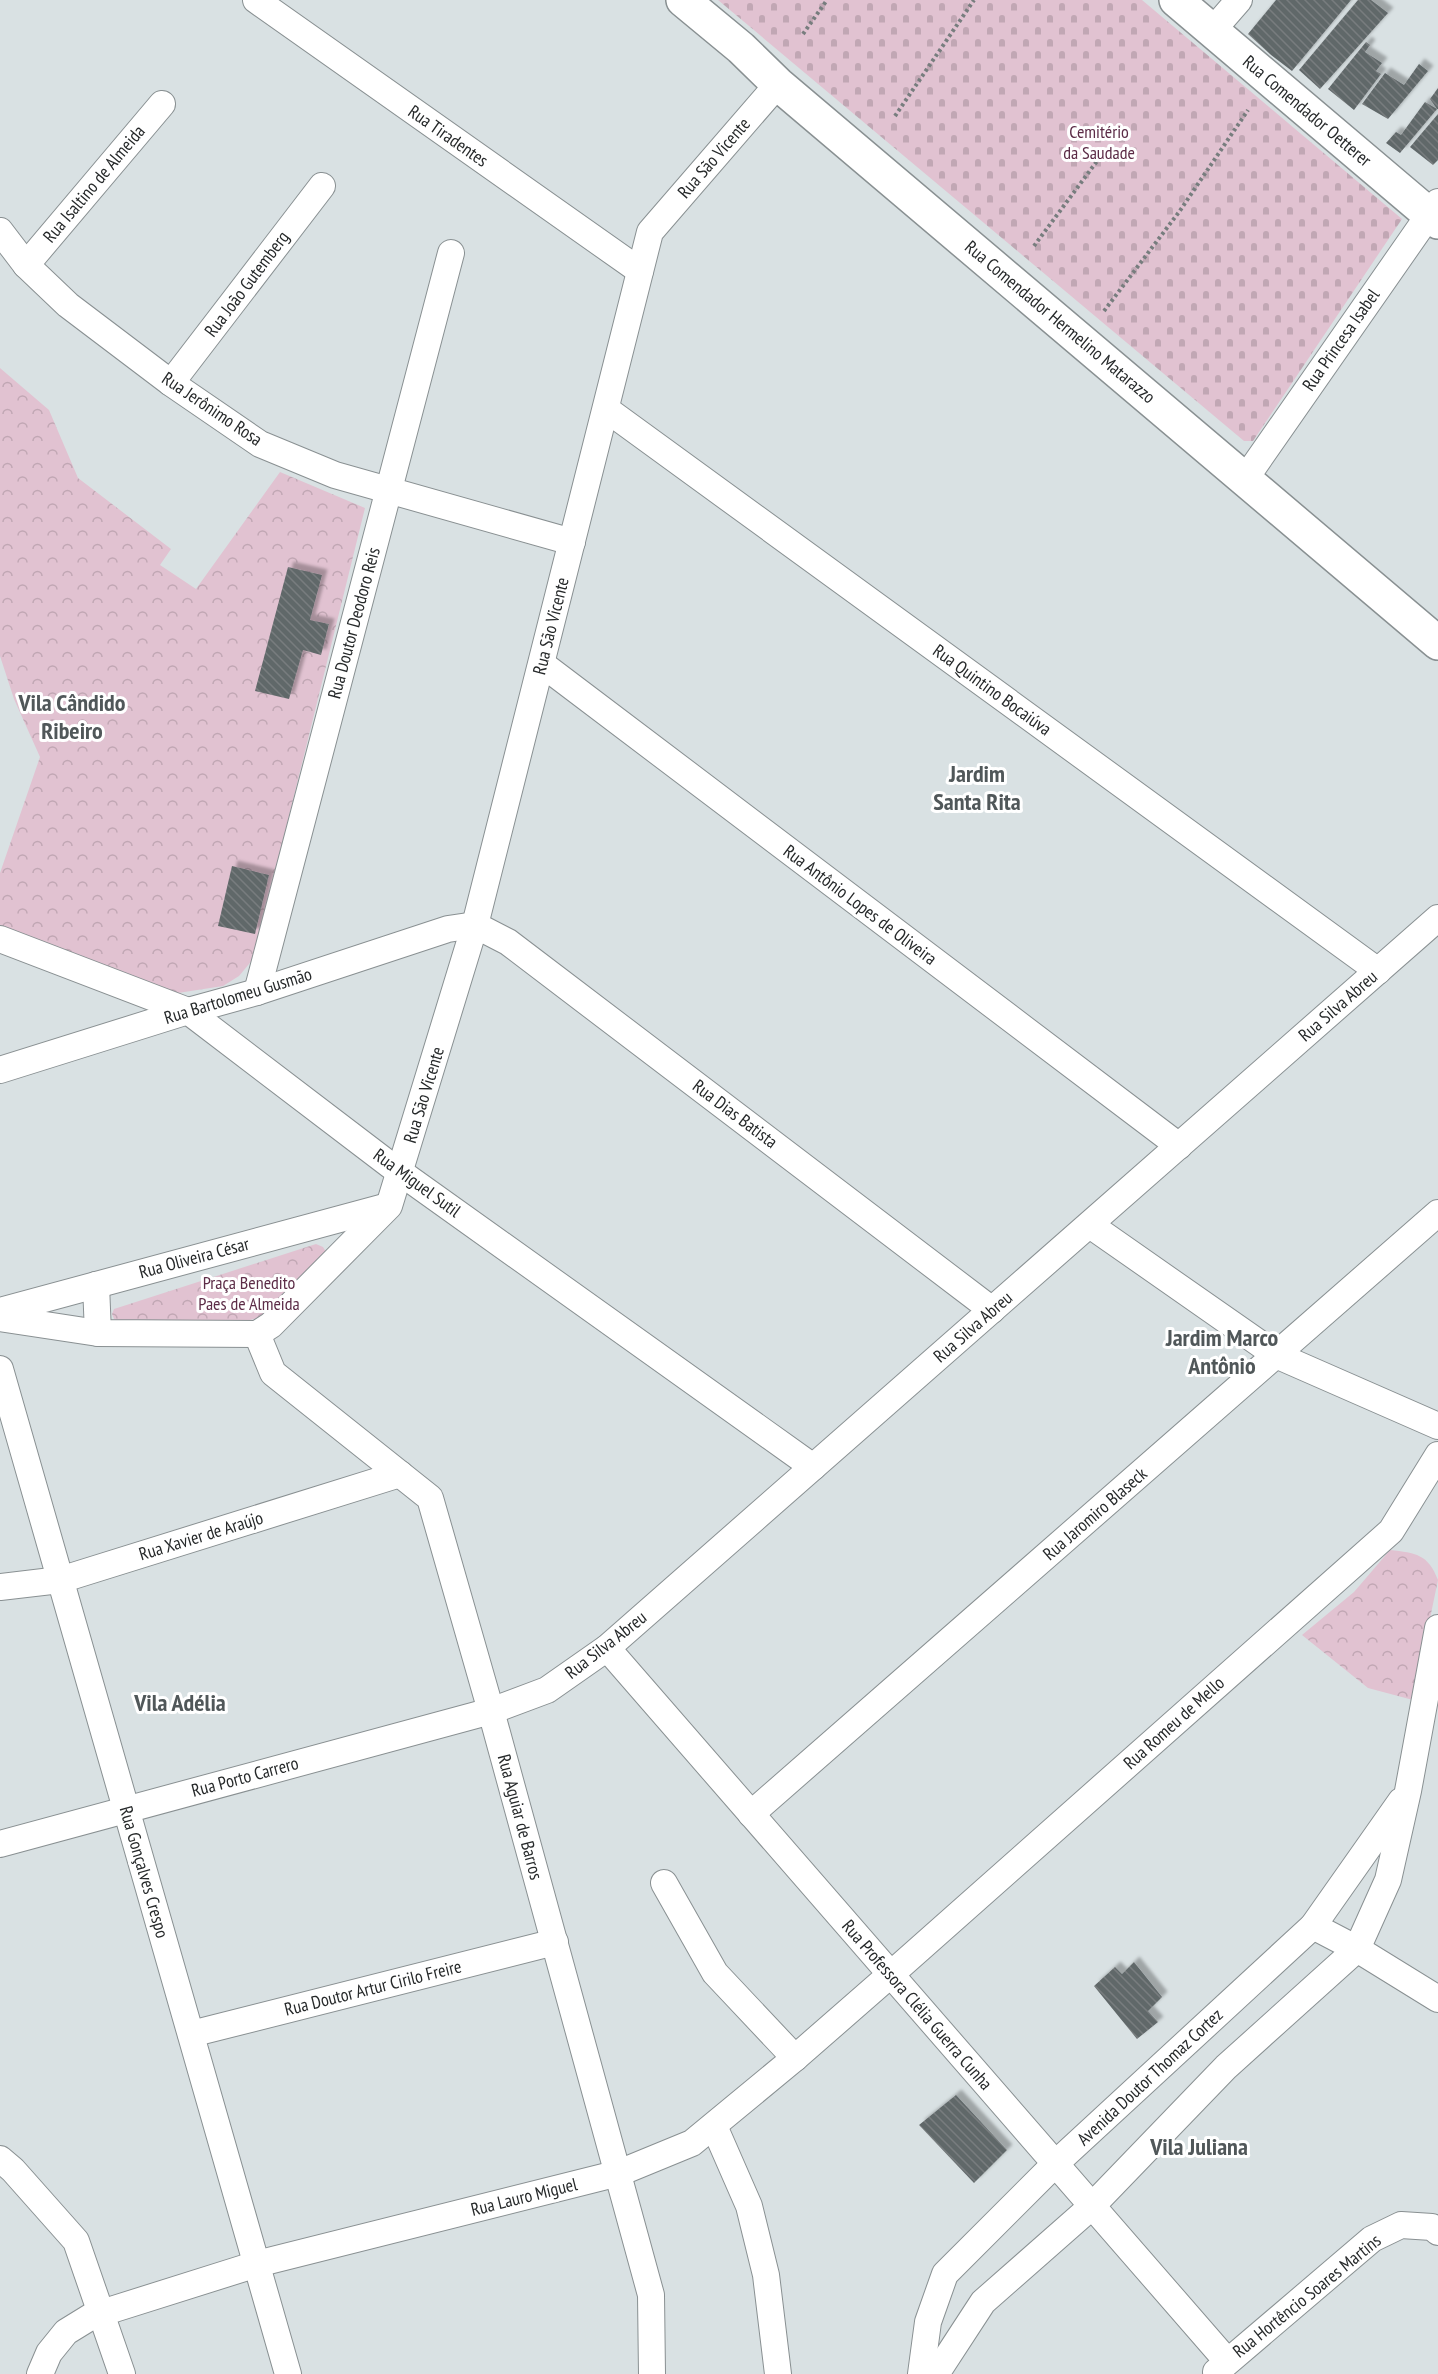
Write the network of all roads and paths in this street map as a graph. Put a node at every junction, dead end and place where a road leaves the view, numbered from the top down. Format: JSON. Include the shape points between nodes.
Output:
{"nodes":[{"id":1,"x":256,"y":0,"type":"edge"},
{"id":2,"x":683,"y":0,"type":"edge"},
{"id":3,"x":827,"y":0,"type":"edge"},
{"id":4,"x":974,"y":0,"type":"edge"},
{"id":5,"x":1176,"y":0,"type":"edge"},
{"id":6,"x":1239,"y":0,"type":"edge"},
{"id":7,"x":1212,"y":31,"type":"junction"},
{"id":8,"x":803,"y":34,"type":"dead end"},
{"id":9,"x":778,"y":84,"type":"junction"},
{"id":10,"x":162,"y":104,"type":"dead end"},
{"id":11,"x":1248,"y":110,"type":"dead end"},
{"id":12,"x":895,"y":116,"type":"dead end"},
{"id":13,"x":1106,"y":148,"type":"dead end"},
{"id":14,"x":322,"y":186,"type":"dead end"},
{"id":15,"x":1435,"y":212,"type":"edge"},
{"id":16,"x":0,"y":231,"type":"edge"},
{"id":17,"x":1034,"y":246,"type":"dead end"},
{"id":18,"x":451,"y":253,"type":"dead end"},
{"id":19,"x":26,"y":265,"type":"junction"},
{"id":20,"x":640,"y":271,"type":"junction"},
{"id":21,"x":1104,"y":311,"type":"dead end"},
{"id":22,"x":171,"y":383,"type":"junction"},
{"id":23,"x":606,"y":409,"type":"junction"},
{"id":24,"x":1245,"y":478,"type":"junction"},
{"id":25,"x":389,"y":490,"type":"junction"},
{"id":26,"x":573,"y":542,"type":"junction"},
{"id":27,"x":1438,"y":643,"type":"edge"},
{"id":28,"x":542,"y":664,"type":"junction"},
{"id":29,"x":1438,"y":918,"type":"edge"},
{"id":30,"x":475,"y":924,"type":"junction"},
{"id":31,"x":0,"y":939,"type":"edge"},
{"id":32,"x":1378,"y":971,"type":"junction"},
{"id":33,"x":257,"y":992,"type":"junction"},
{"id":34,"x":188,"y":1011,"type":"junction"},
{"id":35,"x":0,"y":1070,"type":"edge"},
{"id":36,"x":1179,"y":1146,"type":"junction"},
{"id":37,"x":400,"y":1172,"type":"junction"},
{"id":38,"x":388,"y":1206,"type":"junction"},
{"id":39,"x":1438,"y":1213,"type":"edge"},
{"id":40,"x":324,"y":1223,"type":"junction"},
{"id":41,"x":1090,"y":1225,"type":"junction"},
{"id":42,"x":341,"y":1254,"type":"junction"},
{"id":43,"x":96,"y":1285,"type":"junction"},
{"id":44,"x":992,"y":1310,"type":"junction"},
{"id":45,"x":0,"y":1311,"type":"edge"},
{"id":46,"x":0,"y":1318,"type":"edge"},
{"id":47,"x":98,"y":1334,"type":"junction"},
{"id":48,"x":257,"y":1334,"type":"junction"},
{"id":49,"x":1276,"y":1356,"type":"junction"},
{"id":50,"x":0,"y":1369,"type":"edge"},
{"id":51,"x":1438,"y":1426,"type":"edge"},
{"id":52,"x":1438,"y":1455,"type":"edge"},
{"id":53,"x":813,"y":1467,"type":"junction"},
{"id":54,"x":400,"y":1474,"type":"junction"},
{"id":55,"x":60,"y":1580,"type":"junction"},
{"id":56,"x":0,"y":1587,"type":"edge"},
{"id":57,"x":1438,"y":1628,"type":"edge"},
{"id":58,"x":607,"y":1648,"type":"junction"},
{"id":59,"x":491,"y":1711,"type":"junction"},
{"id":60,"x":1408,"y":1791,"type":"junction"},
{"id":61,"x":126,"y":1809,"type":"junction"},
{"id":62,"x":751,"y":1814,"type":"junction"},
{"id":63,"x":0,"y":1844,"type":"edge"},
{"id":64,"x":664,"y":1883,"type":"dead end"},
{"id":65,"x":1313,"y":1926,"type":"junction"},
{"id":66,"x":555,"y":1942,"type":"junction"},
{"id":67,"x":1357,"y":1949,"type":"junction"},
{"id":68,"x":890,"y":1974,"type":"junction"},
{"id":69,"x":1434,"y":1992,"type":"edge"},
{"id":70,"x":191,"y":2034,"type":"junction"},
{"id":71,"x":795,"y":2058,"type":"junction"},
{"id":72,"x":714,"y":2126,"type":"junction"},
{"id":73,"x":0,"y":2159,"type":"edge"},
{"id":74,"x":1055,"y":2164,"type":"junction"},
{"id":75,"x":619,"y":2173,"type":"junction"},
{"id":76,"x":1091,"y":2207,"type":"junction"},
{"id":77,"x":1438,"y":2232,"type":"edge"},
{"id":78,"x":257,"y":2264,"type":"junction"},
{"id":79,"x":102,"y":2313,"type":"junction"},
{"id":80,"x":1221,"y":2368,"type":"edge"},
{"id":81,"x":40,"y":2374,"type":"edge"},
{"id":82,"x":122,"y":2374,"type":"edge"},
{"id":83,"x":288,"y":2374,"type":"edge"},
{"id":84,"x":652,"y":2374,"type":"edge"},
{"id":85,"x":778,"y":2374,"type":"edge"},
{"id":86,"x":921,"y":2374,"type":"edge"},
{"id":87,"x":936,"y":2374,"type":"edge"}],
"edges":[{"from":1,"to":20,"type":"street","name":"Rua Tiradentes"},
{"from":2,"to":9,"type":"main road","name":"Rua Comendador Hermelino Matarazzo"},
{"from":3,"to":8,"type":"path"},
{"from":4,"to":12,"type":"path"},
{"from":5,"to":7,"type":"main road","name":"Rua Comendador Oetterer"},
{"from":6,"to":7,"type":"street"},
{"from":7,"to":15,"type":"main road","name":"Rua Comendador Oetterer"},
{"from":9,"to":20,"type":"street","name":"Rua São Vicente","via":[[650,232]]},
{"from":9,"to":24,"type":"main road","name":"Rua Comendador Hermelino Matarazzo"},
{"from":10,"to":19,"type":"street","name":"Rua Isaltino de Almeida"},
{"from":11,"to":21,"type":"path","via":[[1179,212]]},
{"from":13,"to":17,"type":"path"},
{"from":14,"to":22,"type":"street","name":"Rua João Gutemberg"},
{"from":15,"to":24,"type":"street","name":"Rua Princesa Isabel"},
{"from":16,"to":19,"type":"street","name":"Rua Jerônimo Rosa"},
{"from":18,"to":25,"type":"street","name":"Rua Doutor Deodoro Reis"},
{"from":19,"to":22,"type":"street","name":"Rua Jerônimo Rosa","via":[[68,305]]},
{"from":20,"to":23,"type":"street","name":"Rua São Vicente"},
{"from":22,"to":25,"type":"street","name":"Rua Jerônimo Rosa","via":[[260,444],[335,475]]},
{"from":23,"to":26,"type":"street","name":"Rua São Vicente"},
{"from":23,"to":32,"type":"street","name":"Rua Quintino Bocaiúva"},
{"from":24,"to":27,"type":"main road","name":"Rua Comendador Hermelino Matarazzo"},
{"from":25,"to":26,"type":"street","name":"Rua Jerônimo Rosa"},
{"from":25,"to":33,"type":"street","name":"Rua Doutor Deodoro Reis"},
{"from":26,"to":28,"type":"street","name":"Rua São Vicente"},
{"from":28,"to":30,"type":"street","name":"Rua São Vicente"},
{"from":28,"to":36,"type":"street","name":"Rua Antônio Lopes de Oliveira"},
{"from":29,"to":32,"type":"street","name":"Rua Silva Abreu"},
{"from":30,"to":33,"type":"street","name":"Rua Bartolomeu Gusmão","via":[[448,929]]},
{"from":30,"to":37,"type":"street","name":"Rua São Vicente"},
{"from":30,"to":44,"type":"street","name":"Rua Dias Batista","via":[[508,942]]},
{"from":31,"to":34,"type":"street","name":"Rua Miguel Sutil"},
{"from":32,"to":36,"type":"street","name":"Rua Silva Abreu"},
{"from":33,"to":34,"type":"street","name":"Rua Bartolomeu Gusmão"},
{"from":34,"to":35,"type":"street","name":"Rua Bartolomeu Gusmão"},
{"from":34,"to":37,"type":"street","name":"Rua Miguel Sutil"},
{"from":36,"to":41,"type":"street","name":"Rua Silva Abreu"},
{"from":37,"to":38,"type":"street","name":"Rua São Vicente"},
{"from":37,"to":53,"type":"street","name":"Rua Miguel Sutil"},
{"from":38,"to":40,"type":"street","name":"Rua Oliveira César"},
{"from":38,"to":42,"type":"street"},
{"from":39,"to":49,"type":"street","name":"Rua Jaromiro Blaseck"},
{"from":40,"to":42,"type":"street","via":[[343,1228],[347,1234]]},
{"from":40,"to":43,"type":"street","name":"Rua Oliveira César"},
{"from":41,"to":44,"type":"street","name":"Rua Silva Abreu"},
{"from":41,"to":49,"type":"street"},
{"from":42,"to":48,"type":"street","via":[[271,1325]]},
{"from":43,"to":45,"type":"street","name":"Rua Oliveira César"},
{"from":43,"to":47,"type":"street"},
{"from":44,"to":53,"type":"street","name":"Rua Silva Abreu"},
{"from":46,"to":47,"type":"street"},
{"from":47,"to":48,"type":"street"},
{"from":48,"to":54,"type":"street","name":"Rua Aguiar de Barros","via":[[273,1373]]},
{"from":49,"to":51,"type":"street"},
{"from":49,"to":62,"type":"street","name":"Rua Jaromiro Blaseck"},
{"from":50,"to":55,"type":"street","name":"Rua Gonçalves Crespo"},
{"from":52,"to":68,"type":"street","name":"Rua Romeu de Mello","via":[[1391,1531]]},
{"from":53,"to":58,"type":"street","name":"Rua Silva Abreu"},
{"from":54,"to":55,"type":"street","name":"Rua Xavier de Araújo"},
{"from":54,"to":59,"type":"street","name":"Rua Aguiar de Barros","via":[[430,1497]]},
{"from":55,"to":56,"type":"street","name":"Rua Xavier de Araújo"},
{"from":55,"to":61,"type":"street","name":"Rua Gonçalves Crespo"},
{"from":57,"to":60,"type":"street","name":"Avenida Doutor Thomaz Cortez"},
{"from":58,"to":59,"type":"street","name":"Rua Silva Abreu","via":[[547,1690]]},
{"from":58,"to":62,"type":"street","name":"Rua Professora Clélia Guerra Cunha"},
{"from":59,"to":61,"type":"street","name":"Rua Porto Carrero"},
{"from":59,"to":66,"type":"street","name":"Rua Aguiar de Barros"},
{"from":60,"to":65,"type":"street","name":"Avenida Doutor Thomaz Cortez"},
{"from":60,"to":67,"type":"street","name":"Avenida Doutor Thomaz Cortez","via":[[1388,1880]]},
{"from":61,"to":63,"type":"street","name":"Rua Porto Carrero"},
{"from":61,"to":70,"type":"street","name":"Rua Gonçalves Crespo"},
{"from":62,"to":68,"type":"street","name":"Rua Professora Clélia Guerra Cunha"},
{"from":64,"to":71,"type":"street","via":[[715,1973]]},
{"from":65,"to":67,"type":"street"},
{"from":65,"to":74,"type":"street","name":"Avenida Doutor Thomaz Cortez"},
{"from":66,"to":70,"type":"street","name":"Rua Doutor Artur Cirilo Freire"},
{"from":66,"to":75,"type":"street","name":"Rua Aguiar de Barros"},
{"from":67,"to":69,"type":"street"},
{"from":67,"to":76,"type":"street","name":"Avenida Doutor Thomaz Cortez","via":[[1226,2067]]},
{"from":68,"to":71,"type":"street","name":"Rua Lauro Miguel"},
{"from":68,"to":74,"type":"street","name":"Rua Professora Clélia Guerra Cunha"},
{"from":70,"to":78,"type":"street","name":"Rua Gonçalves Crespo"},
{"from":71,"to":72,"type":"street","name":"Rua Lauro Miguel"},
{"from":72,"to":75,"type":"street","name":"Rua Lauro Miguel","via":[[692,2143]]},
{"from":72,"to":85,"type":"street","via":[[749,2206],[766,2275]]},
{"from":73,"to":79,"type":"street","via":[[75,2241]]},
{"from":74,"to":76,"type":"street","name":"Rua Professora Clélia Guerra Cunha"},
{"from":74,"to":86,"type":"street","name":"Avenida Doutor Thomaz Cortez","via":[[945,2274],[928,2322]]},
{"from":75,"to":78,"type":"street","name":"Rua Lauro Miguel"},
{"from":75,"to":84,"type":"street","name":"Rua Aguiar de Barros","via":[[651,2295]]},
{"from":76,"to":80,"type":"street","name":"Rua Professora Clélia Guerra Cunha"},
{"from":76,"to":87,"type":"street","name":"Avenida Doutor Thomaz Cortez","via":[[983,2302]]},
{"from":77,"to":80,"type":"street","name":"Rua Hortêncio Soares Martins","via":[[1432,2227],[1401,2225],[1372,2239]]},
{"from":78,"to":79,"type":"street","name":"Rua Lauro Miguel"},
{"from":78,"to":83,"type":"street","name":"Rua Gonçalves Crespo"},
{"from":79,"to":81,"type":"street","name":"Rua Lauro Miguel","via":[[66,2332],[49,2353]]},
{"from":79,"to":82,"type":"street"}]}
